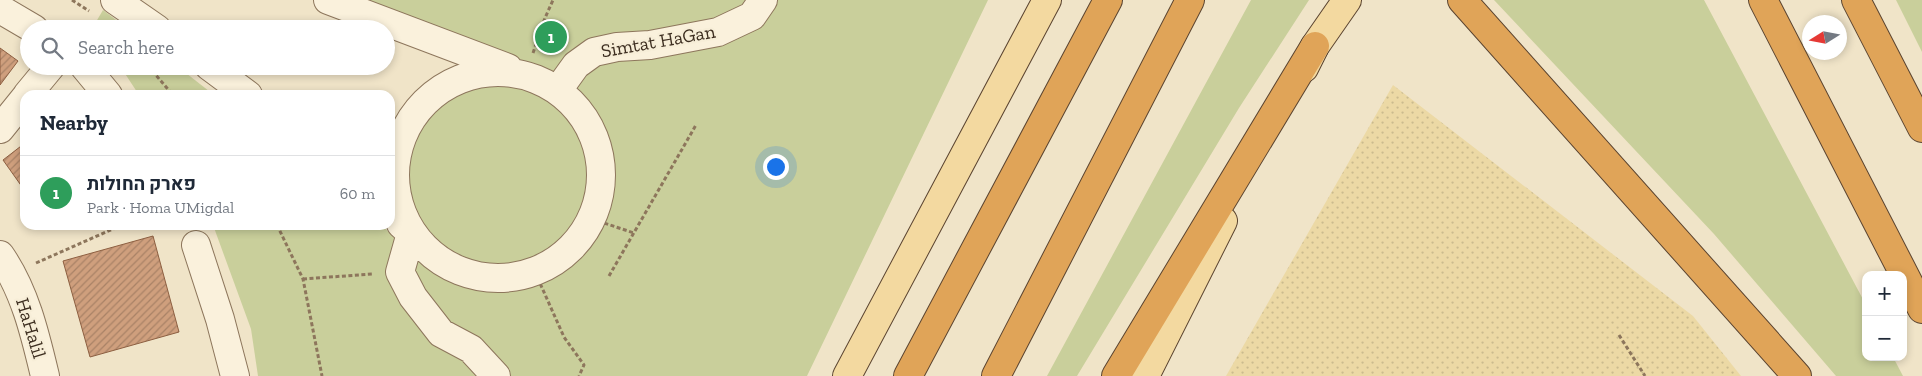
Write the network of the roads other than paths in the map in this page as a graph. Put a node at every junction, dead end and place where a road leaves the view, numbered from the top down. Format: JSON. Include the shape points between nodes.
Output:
{"nodes":[{"id":1,"x":115,"y":0,"type":"edge"},
{"id":2,"x":328,"y":0,"type":"edge"},
{"id":3,"x":763,"y":0,"type":"edge"},
{"id":4,"x":1047,"y":0,"type":"edge"},
{"id":5,"x":1108,"y":0,"type":"edge"},
{"id":6,"x":1190,"y":0,"type":"edge"},
{"id":7,"x":1347,"y":0,"type":"edge"},
{"id":8,"x":1462,"y":0,"type":"edge"},
{"id":9,"x":1762,"y":0,"type":"edge"},
{"id":10,"x":1856,"y":0,"type":"edge"},
{"id":11,"x":0,"y":9,"type":"edge"},
{"id":12,"x":144,"y":20,"type":"edge"},
{"id":13,"x":381,"y":20,"type":"edge"},
{"id":14,"x":20,"y":21,"type":"edge"},
{"id":15,"x":395,"y":25,"type":"edge"},
{"id":16,"x":1315,"y":46,"type":"junction"},
{"id":17,"x":43,"y":75,"type":"edge"},
{"id":18,"x":91,"y":75,"type":"edge"},
{"id":19,"x":221,"y":75,"type":"edge"},
{"id":20,"x":526,"y":75,"type":"junction"},
{"id":21,"x":31,"y":90,"type":"edge"},
{"id":22,"x":104,"y":90,"type":"edge"},
{"id":23,"x":241,"y":90,"type":"edge"},
{"id":24,"x":558,"y":90,"type":"junction"},
{"id":25,"x":20,"y":104,"type":"edge"},
{"id":26,"x":1922,"y":128,"type":"edge"},
{"id":27,"x":0,"y":129,"type":"edge"},
{"id":28,"x":395,"y":160,"type":"edge"},
{"id":29,"x":395,"y":182,"type":"edge"},
{"id":30,"x":395,"y":219,"type":"edge"},
{"id":31,"x":411,"y":233,"type":"junction"},
{"id":32,"x":196,"y":245,"type":"dead end"},
{"id":33,"x":6,"y":264,"type":"edge"},
{"id":34,"x":1922,"y":309,"type":"edge"},
{"id":35,"x":45,"y":376,"type":"edge"},
{"id":36,"x":235,"y":376,"type":"edge"},
{"id":37,"x":496,"y":376,"type":"edge"},
{"id":38,"x":847,"y":376,"type":"edge"},
{"id":39,"x":908,"y":376,"type":"edge"},
{"id":40,"x":996,"y":376,"type":"edge"},
{"id":41,"x":1116,"y":376,"type":"edge"},
{"id":42,"x":1145,"y":376,"type":"edge"},
{"id":43,"x":1797,"y":376,"type":"edge"}],
"edges":[{"from":1,"to":12,"type":"street"},
{"from":2,"to":13,"type":"street"},
{"from":3,"to":24,"type":"street","name":"Simtat HaGan","via":[[752,16],[718,32],[594,52],[576,65]]},
{"from":4,"to":38,"type":"main road"},
{"from":5,"to":39,"type":"highway"},
{"from":6,"to":40,"type":"highway"},
{"from":7,"to":16,"type":"main road"},
{"from":8,"to":43,"type":"highway"},
{"from":9,"to":34,"type":"highway"},
{"from":10,"to":26,"type":"highway"},
{"from":11,"to":14,"type":"street"},
{"from":15,"to":20,"type":"street"},
{"from":16,"to":41,"type":"highway"},
{"from":16,"to":42,"type":"main road"},
{"from":17,"to":21,"type":"street"},
{"from":18,"to":22,"type":"street"},
{"from":19,"to":23,"type":"street"},
{"from":20,"to":24,"type":"street"},
{"from":20,"to":28,"type":"street","via":[[490,71],[455,80],[425,100],[404,129]]},
{"from":24,"to":31,"type":"street","via":[[583,116],[598,149],[601,184],[592,218],[578,241],[558,260],[535,272],[501,279],[466,274],[435,259]]},
{"from":25,"to":27,"type":"street"},
{"from":29,"to":31,"type":"street","via":[[396,200]]},
{"from":30,"to":31,"type":"street"},
{"from":31,"to":37,"type":"street","via":[[400,272],[413,297],[441,333],[472,349]]},
{"from":32,"to":36,"type":"street"},
{"from":33,"to":35,"type":"street","name":"HaHalil","via":[[34,329]]}]}
